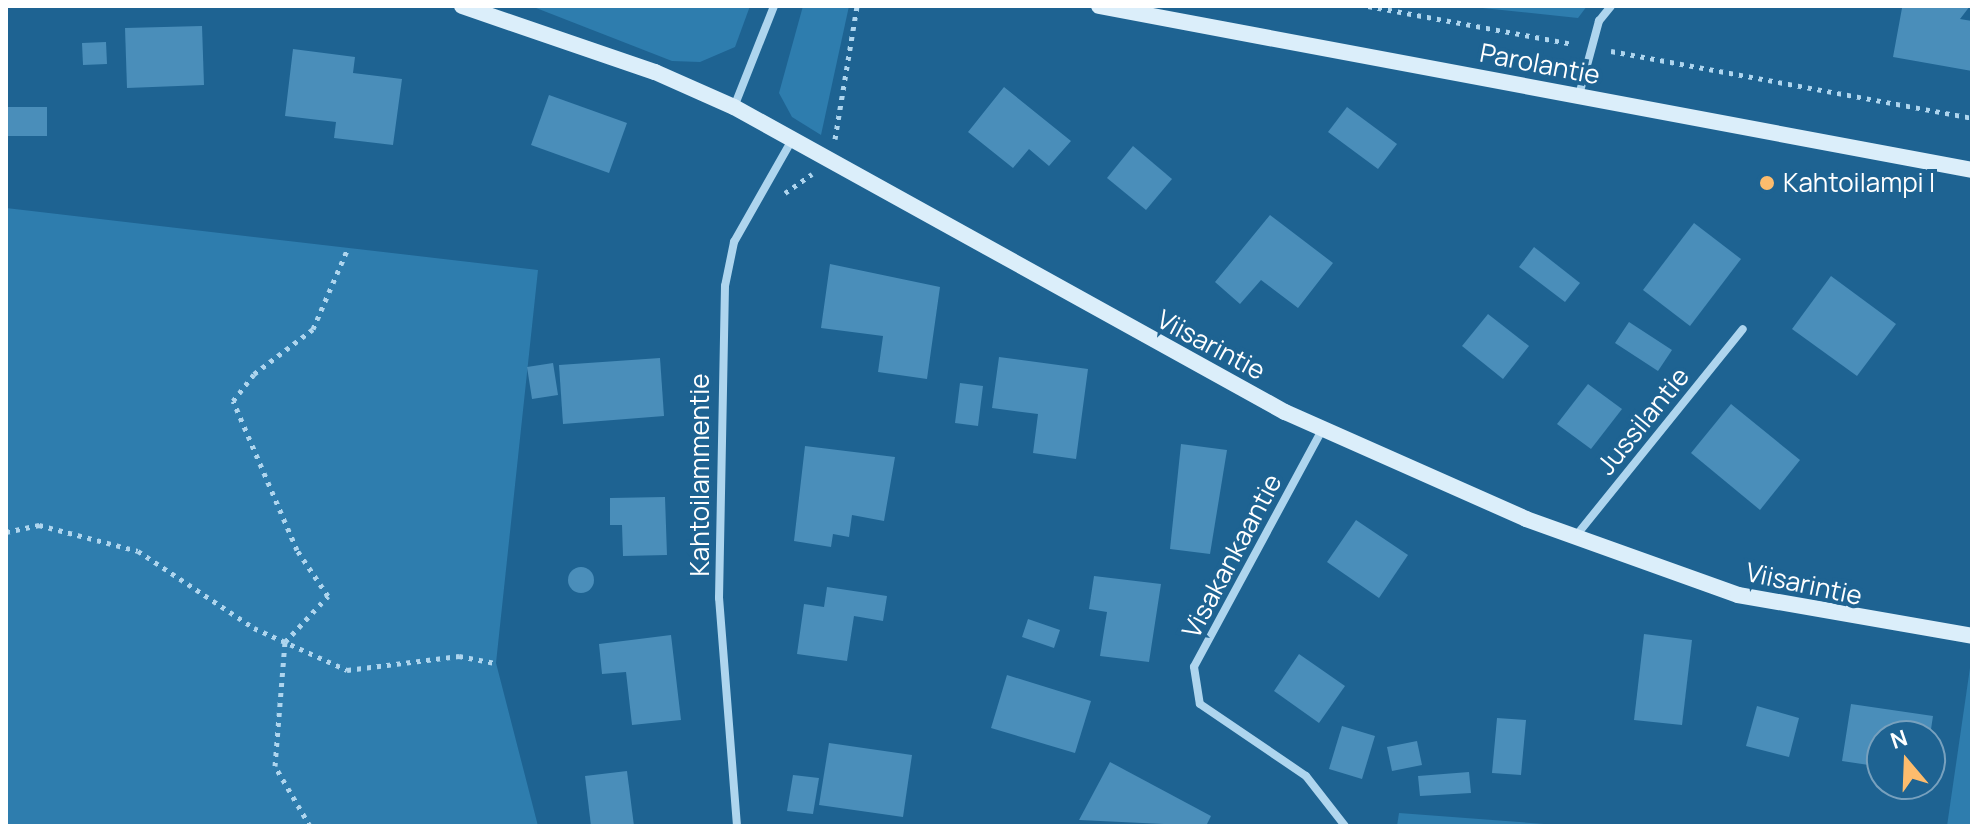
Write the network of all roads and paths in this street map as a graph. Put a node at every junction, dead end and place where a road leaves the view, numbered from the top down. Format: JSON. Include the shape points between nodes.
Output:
{"nodes":[{"id":1,"x":462,"y":6,"type":"edge"},
{"id":2,"x":774,"y":6,"type":"edge"},
{"id":3,"x":857,"y":6,"type":"edge"},
{"id":4,"x":1099,"y":6,"type":"edge"},
{"id":5,"x":1368,"y":6,"type":"edge"},
{"id":6,"x":1611,"y":6,"type":"edge"},
{"id":7,"x":1380,"y":7,"type":"edge"},
{"id":8,"x":1591,"y":47,"type":"junction"},
{"id":9,"x":1579,"y":96,"type":"junction"},
{"id":10,"x":734,"y":107,"type":"junction"},
{"id":11,"x":1972,"y":118,"type":"edge"},
{"id":12,"x":792,"y":139,"type":"junction"},
{"id":13,"x":826,"y":156,"type":"junction"},
{"id":14,"x":1972,"y":170,"type":"edge"},
{"id":15,"x":755,"y":205,"type":"junction"},
{"id":16,"x":348,"y":248,"type":"dead end"},
{"id":17,"x":1743,"y":329,"type":"dead end"},
{"id":18,"x":1322,"y":430,"type":"junction"},
{"id":19,"x":6,"y":532,"type":"edge"},
{"id":20,"x":1574,"y":538,"type":"junction"},
{"id":21,"x":1972,"y":636,"type":"edge"},
{"id":22,"x":285,"y":642,"type":"junction"},
{"id":23,"x":496,"y":663,"type":"dead end"},
{"id":24,"x":310,"y":826,"type":"edge"},
{"id":25,"x":737,"y":826,"type":"edge"},
{"id":26,"x":1345,"y":826,"type":"edge"}],
"edges":[{"from":1,"to":10,"type":"street","name":"Viisarintie","via":[[629,62]]},
{"from":2,"to":10,"type":"street"},
{"from":3,"to":13,"type":"path"},
{"from":4,"to":9,"type":"street","name":"Parolantie"},
{"from":5,"to":7,"type":"path","name":"Parolantie"},
{"from":6,"to":8,"type":"street"},
{"from":7,"to":8,"type":"path","name":"Parolantie"},
{"from":8,"to":9,"type":"street"},
{"from":8,"to":11,"type":"path","name":"Parolantie"},
{"from":9,"to":14,"type":"street","name":"Parolantie"},
{"from":10,"to":12,"type":"street","name":"Viisarintie"},
{"from":12,"to":13,"type":"street","name":"Viisarintie"},
{"from":12,"to":15,"type":"street","name":"Kahtoilammentie"},
{"from":13,"to":15,"type":"path","via":[[800,188]]},
{"from":13,"to":18,"type":"street","name":"Viisarintie","via":[[1088,308]]},
{"from":15,"to":25,"type":"street","name":"Kahtoilammentie","via":[[734,242],[721,340],[719,598]]},
{"from":16,"to":22,"type":"path","via":[[313,329],[254,374],[233,401],[297,550],[328,596]]},
{"from":17,"to":20,"type":"street","name":"Jussilantie"},
{"from":18,"to":20,"type":"street","name":"Viisarintie"},
{"from":18,"to":26,"type":"street","name":"Visakankaantie","via":[[1194,667],[1200,704],[1306,776]]},
{"from":19,"to":22,"type":"path","via":[[39,525],[138,551]]},
{"from":20,"to":21,"type":"street","name":"Viisarintie","via":[[1738,595]]},
{"from":22,"to":23,"type":"path","via":[[347,670],[459,656]]},
{"from":22,"to":24,"type":"path","via":[[275,766]]}]}
